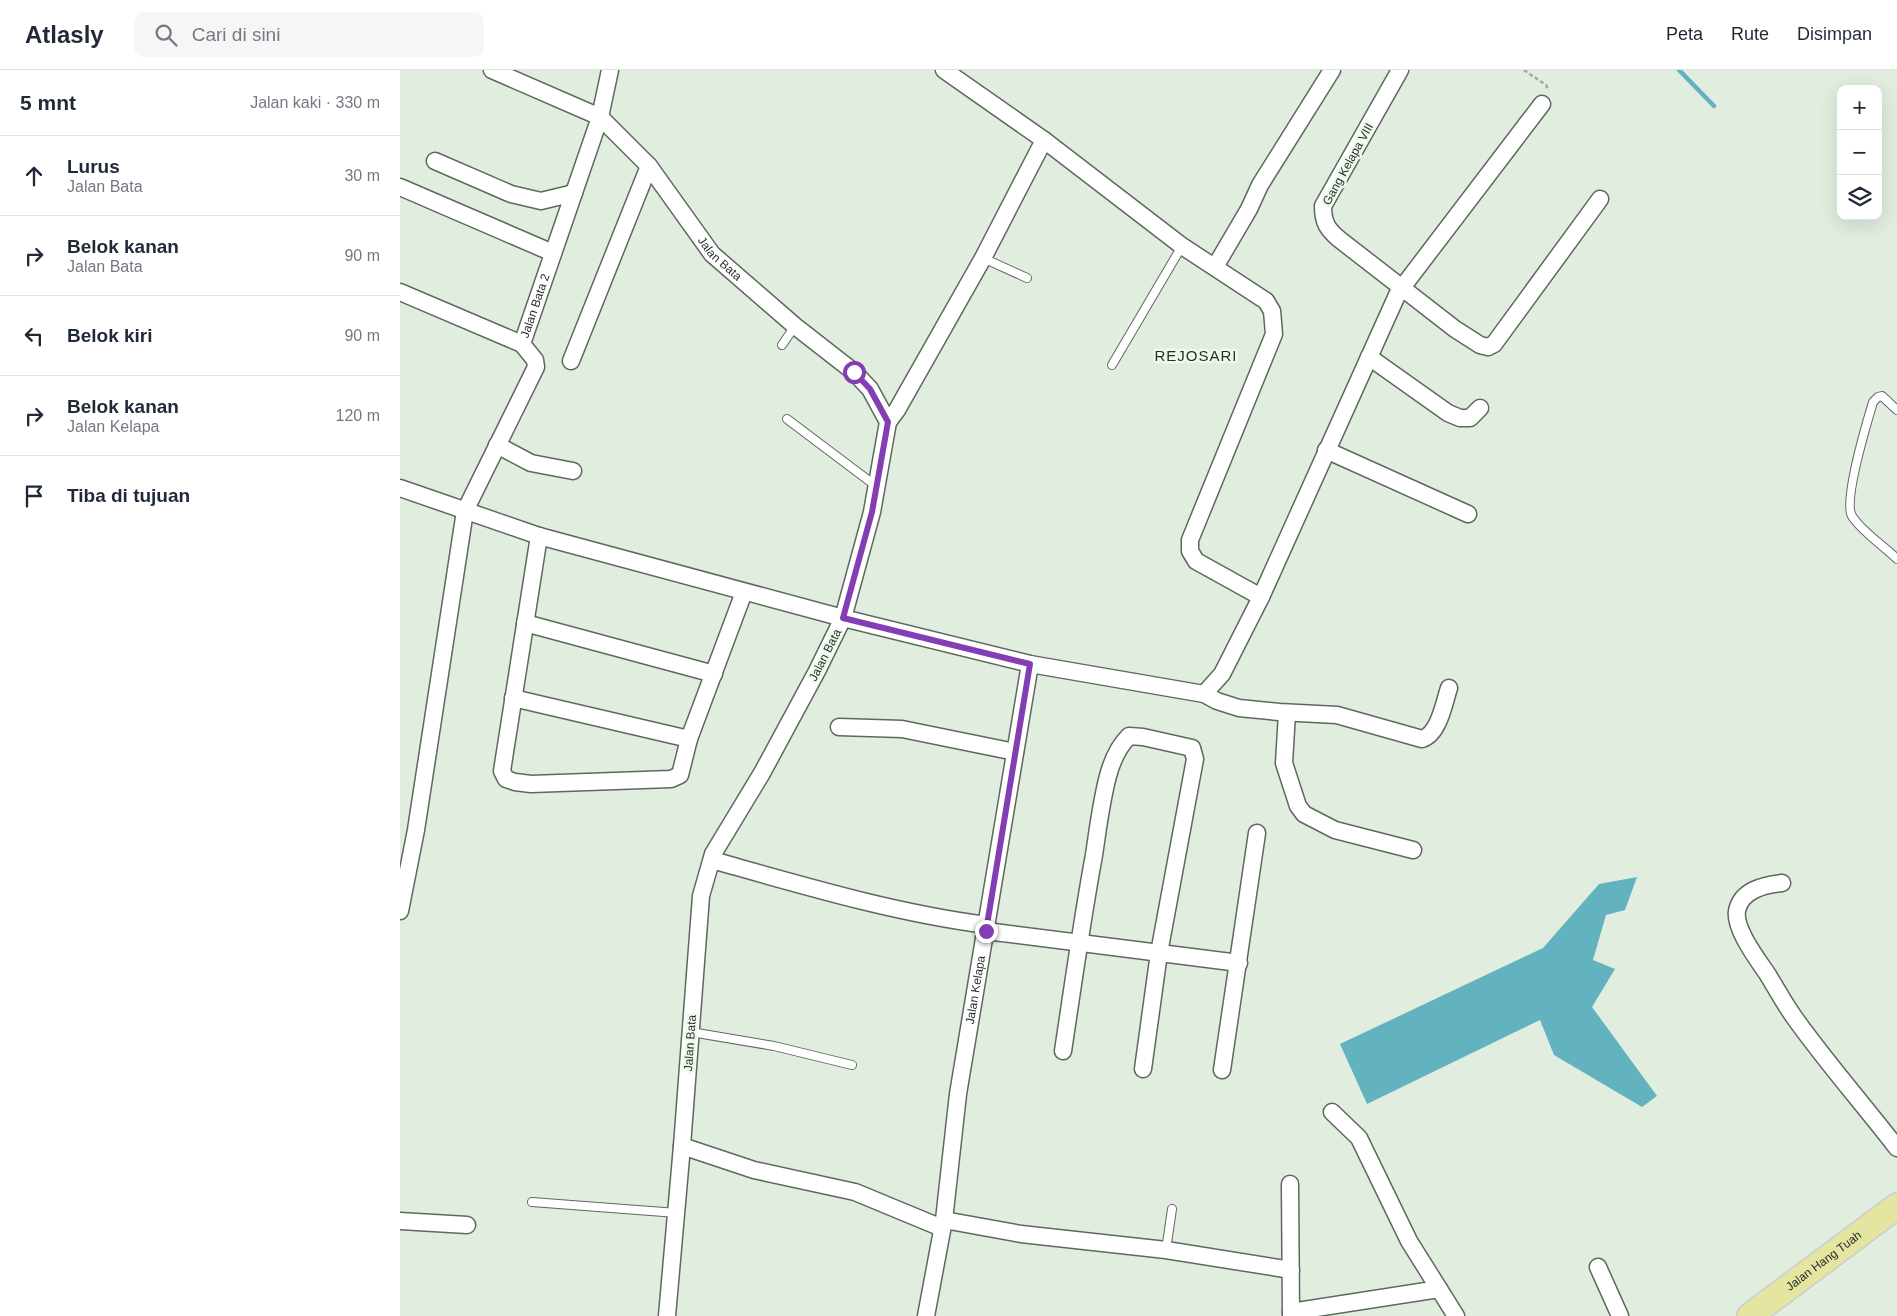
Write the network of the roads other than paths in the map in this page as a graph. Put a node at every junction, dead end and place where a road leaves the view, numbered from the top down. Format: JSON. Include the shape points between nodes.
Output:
{"nodes":[{"id":1,"x":492,"y":70,"type":"edge"},
{"id":2,"x":610,"y":70,"type":"edge"},
{"id":3,"x":944,"y":70,"type":"edge"},
{"id":4,"x":1332,"y":70,"type":"edge"},
{"id":5,"x":1400,"y":70,"type":"edge"},
{"id":6,"x":1542,"y":104,"type":"road end"},
{"id":7,"x":600,"y":117,"type":"junction"},
{"id":8,"x":1044,"y":140,"type":"junction"},
{"id":9,"x":435,"y":160,"type":"dead end"},
{"id":10,"x":649,"y":166,"type":"junction"},
{"id":11,"x":400,"y":187,"type":"edge"},
{"id":12,"x":574,"y":193,"type":"junction"},
{"id":13,"x":1600,"y":199,"type":"dead end"},
{"id":14,"x":1182,"y":246,"type":"junction"},
{"id":15,"x":553,"y":253,"type":"junction"},
{"id":16,"x":983,"y":258,"type":"junction"},
{"id":17,"x":1215,"y":267,"type":"junction"},
{"id":18,"x":1027,"y":278,"type":"dead end"},
{"id":19,"x":1402,"y":288,"type":"junction"},
{"id":20,"x":400,"y":292,"type":"edge"},
{"id":21,"x":795,"y":326,"type":"junction"},
{"id":22,"x":522,"y":344,"type":"junction"},
{"id":23,"x":782,"y":345,"type":"dead end"},
{"id":24,"x":1369,"y":356,"type":"junction"},
{"id":25,"x":571,"y":361,"type":"dead end"},
{"id":26,"x":1112,"y":365,"type":"dead end"},
{"id":27,"x":1480,"y":408,"type":"dead end"},
{"id":28,"x":1897,"y":410,"type":"edge"},
{"id":29,"x":787,"y":419,"type":"dead end"},
{"id":30,"x":888,"y":422,"type":"junction"},
{"id":31,"x":498,"y":445,"type":"junction"},
{"id":32,"x":1326,"y":450,"type":"junction"},
{"id":33,"x":573,"y":471,"type":"dead end"},
{"id":34,"x":876,"y":486,"type":"junction"},
{"id":35,"x":400,"y":488,"type":"edge"},
{"id":36,"x":465,"y":512,"type":"junction"},
{"id":37,"x":1468,"y":514,"type":"dead end"},
{"id":38,"x":539,"y":536,"type":"junction"},
{"id":39,"x":1897,"y":559,"type":"edge"},
{"id":40,"x":744,"y":592,"type":"junction"},
{"id":41,"x":1261,"y":596,"type":"junction"},
{"id":42,"x":843,"y":618,"type":"junction"},
{"id":43,"x":525,"y":623,"type":"junction"},
{"id":44,"x":1030,"y":664,"type":"junction"},
{"id":45,"x":714,"y":674,"type":"junction"},
{"id":46,"x":1449,"y":688,"type":"dead end"},
{"id":47,"x":1204,"y":694,"type":"junction"},
{"id":48,"x":513,"y":698,"type":"junction"},
{"id":49,"x":1287,"y":713,"type":"junction"},
{"id":50,"x":839,"y":727,"type":"dead end"},
{"id":51,"x":689,"y":738,"type":"junction"},
{"id":52,"x":1015,"y":752,"type":"junction"},
{"id":53,"x":1256,"y":833,"type":"dead end"},
{"id":54,"x":1413,"y":850,"type":"dead end"},
{"id":55,"x":712,"y":860,"type":"junction"},
{"id":56,"x":1782,"y":883,"type":"dead end"},
{"id":57,"x":400,"y":911,"type":"edge"},
{"id":58,"x":986,"y":928,"type":"junction"},
{"id":59,"x":1079,"y":942,"type":"junction"},
{"id":60,"x":1159,"y":953,"type":"junction"},
{"id":61,"x":1239,"y":963,"type":"junction"},
{"id":62,"x":691,"y":1032,"type":"junction"},
{"id":63,"x":1063,"y":1051,"type":"dead end"},
{"id":64,"x":852,"y":1065,"type":"dead end"},
{"id":65,"x":1143,"y":1069,"type":"dead end"},
{"id":66,"x":1222,"y":1070,"type":"dead end"},
{"id":67,"x":1332,"y":1112,"type":"dead end"},
{"id":68,"x":682,"y":1146,"type":"junction"},
{"id":69,"x":1897,"y":1148,"type":"edge"},
{"id":70,"x":1290,"y":1184,"type":"dead end"},
{"id":71,"x":532,"y":1202,"type":"dead end"},
{"id":72,"x":1897,"y":1206,"type":"edge"},
{"id":73,"x":1172,"y":1209,"type":"dead end"},
{"id":74,"x":677,"y":1213,"type":"junction"},
{"id":75,"x":400,"y":1221,"type":"edge"},
{"id":76,"x":943,"y":1224,"type":"junction"},
{"id":77,"x":467,"y":1225,"type":"dead end"},
{"id":78,"x":1166,"y":1250,"type":"junction"},
{"id":79,"x":1598,"y":1268,"type":"dead end"},
{"id":80,"x":1291,"y":1270,"type":"junction"},
{"id":81,"x":1439,"y":1289,"type":"junction"},
{"id":82,"x":1291,"y":1314,"type":"edge"},
{"id":83,"x":667,"y":1316,"type":"edge"},
{"id":84,"x":926,"y":1316,"type":"edge"},
{"id":85,"x":1456,"y":1316,"type":"edge"},
{"id":86,"x":1620,"y":1316,"type":"edge"},
{"id":87,"x":1750,"y":1316,"type":"edge"}],
"edges":[{"from":1,"to":7,"type":"street","name":"Jalan Bata"},
{"from":2,"to":7,"type":"street","name":"Jalan Bata 2"},
{"from":3,"to":8,"type":"street"},
{"from":4,"to":17,"type":"street","via":[[1260,185]]},
{"from":5,"to":19,"type":"street","name":"Gang Kelapa VIII","via":[[1323,206],[1323,218],[1329,230]]},
{"from":6,"to":19,"type":"street"},
{"from":7,"to":10,"type":"street","name":"Jalan Bata"},
{"from":7,"to":12,"type":"street","name":"Jalan Bata 2"},
{"from":8,"to":14,"type":"street"},
{"from":8,"to":16,"type":"street"},
{"from":9,"to":12,"type":"street","via":[[511,194],[541,201]]},
{"from":10,"to":21,"type":"street","name":"Jalan Bata","via":[[712,254]]},
{"from":10,"to":25,"type":"street"},
{"from":11,"to":15,"type":"street"},
{"from":12,"to":15,"type":"street","name":"Jalan Bata 2"},
{"from":13,"to":19,"type":"street","name":"Gang Kelapa VIII","via":[[1494,344],[1488,347],[1455,329]]},
{"from":14,"to":17,"type":"street"},
{"from":14,"to":26,"type":"lane"},
{"from":15,"to":22,"type":"street","name":"Jalan Bata 2"},
{"from":16,"to":18,"type":"lane"},
{"from":16,"to":30,"type":"street"},
{"from":17,"to":41,"type":"street","via":[[1266,301],[1272,311],[1274,334],[1190,540],[1190,551],[1196,562]]},
{"from":19,"to":24,"type":"street"},
{"from":20,"to":22,"type":"street"},
{"from":21,"to":23,"type":"lane"},
{"from":21,"to":30,"type":"street","name":"Jalan Bata","via":[[870,389]]},
{"from":22,"to":31,"type":"street","name":"Jalan Bata 2","via":[[535,360],[536,367]]},
{"from":24,"to":27,"type":"street","via":[[1448,413],[1470,418]]},
{"from":24,"to":32,"type":"street"},
{"from":28,"to":39,"type":"lane","via":[[1884,397],[1878,396],[1873,402],[1849,502],[1851,515],[1860,526]]},
{"from":29,"to":34,"type":"lane"},
{"from":30,"to":34,"type":"street","name":"Jalan Bata"},
{"from":31,"to":33,"type":"street","via":[[531,463]]},
{"from":31,"to":36,"type":"street","name":"Jalan Bata 2"},
{"from":32,"to":37,"type":"street"},
{"from":32,"to":41,"type":"street"},
{"from":34,"to":42,"type":"street","name":"Jalan Bata"},
{"from":35,"to":36,"type":"street"},
{"from":36,"to":38,"type":"street"},
{"from":36,"to":57,"type":"street","name":"Jalan Bata 2","via":[[416,830]]},
{"from":38,"to":40,"type":"street"},
{"from":38,"to":43,"type":"street"},
{"from":40,"to":42,"type":"street"},
{"from":40,"to":45,"type":"street"},
{"from":41,"to":47,"type":"street","via":[[1222,674]]},
{"from":42,"to":44,"type":"street"},
{"from":42,"to":55,"type":"street","name":"Jalan Bata","via":[[790,722]]},
{"from":43,"to":45,"type":"street"},
{"from":43,"to":48,"type":"street"},
{"from":44,"to":47,"type":"street"},
{"from":44,"to":52,"type":"street","name":"Jalan Kelapa"},
{"from":45,"to":51,"type":"street"},
{"from":46,"to":49,"type":"street","via":[[1438,721],[1422,739],[1337,715]]},
{"from":47,"to":49,"type":"street","via":[[1239,708]]},
{"from":48,"to":51,"type":"street"},
{"from":48,"to":51,"type":"street","via":[[502,771],[506,778],[515,782],[671,779],[680,775]]},
{"from":49,"to":54,"type":"street","via":[[1284,763],[1298,806],[1304,814],[1335,830]]},
{"from":50,"to":52,"type":"street","via":[[902,730]]},
{"from":52,"to":58,"type":"street","name":"Jalan Kelapa"},
{"from":53,"to":61,"type":"street"},
{"from":55,"to":58,"type":"street"},
{"from":55,"to":62,"type":"street","name":"Jalan Bata","via":[[701,896]]},
{"from":56,"to":69,"type":"street","via":[[1768,884],[1744,896],[1736,912],[1737,923],[1793,1016]]},
{"from":58,"to":59,"type":"street"},
{"from":58,"to":76,"type":"street","name":"Jalan Kelapa","via":[[958,1094]]},
{"from":59,"to":60,"type":"street"},
{"from":59,"to":60,"type":"street","via":[[1108,776],[1120,744],[1129,736],[1143,737],[1192,748],[1196,759]]},
{"from":59,"to":63,"type":"street"},
{"from":60,"to":61,"type":"street"},
{"from":60,"to":65,"type":"street"},
{"from":61,"to":66,"type":"street"},
{"from":62,"to":64,"type":"lane","via":[[774,1046]]},
{"from":62,"to":68,"type":"street","name":"Jalan Bata"},
{"from":67,"to":81,"type":"street","via":[[1359,1138],[1409,1241]]},
{"from":68,"to":74,"type":"street","name":"Jalan Bata"},
{"from":68,"to":76,"type":"street","via":[[754,1170],[855,1192]]},
{"from":70,"to":80,"type":"street"},
{"from":71,"to":74,"type":"lane"},
{"from":72,"to":87,"type":"main road","name":"Jalan Hang Tuah"},
{"from":73,"to":78,"type":"lane"},
{"from":74,"to":83,"type":"street","name":"Jalan Bata"},
{"from":75,"to":77,"type":"street"},
{"from":76,"to":78,"type":"street"},
{"from":76,"to":84,"type":"street","name":"Jalan Kelapa"},
{"from":78,"to":80,"type":"street"},
{"from":79,"to":86,"type":"street"},
{"from":80,"to":82,"type":"street"},
{"from":81,"to":82,"type":"street"},
{"from":81,"to":85,"type":"street"}]}
